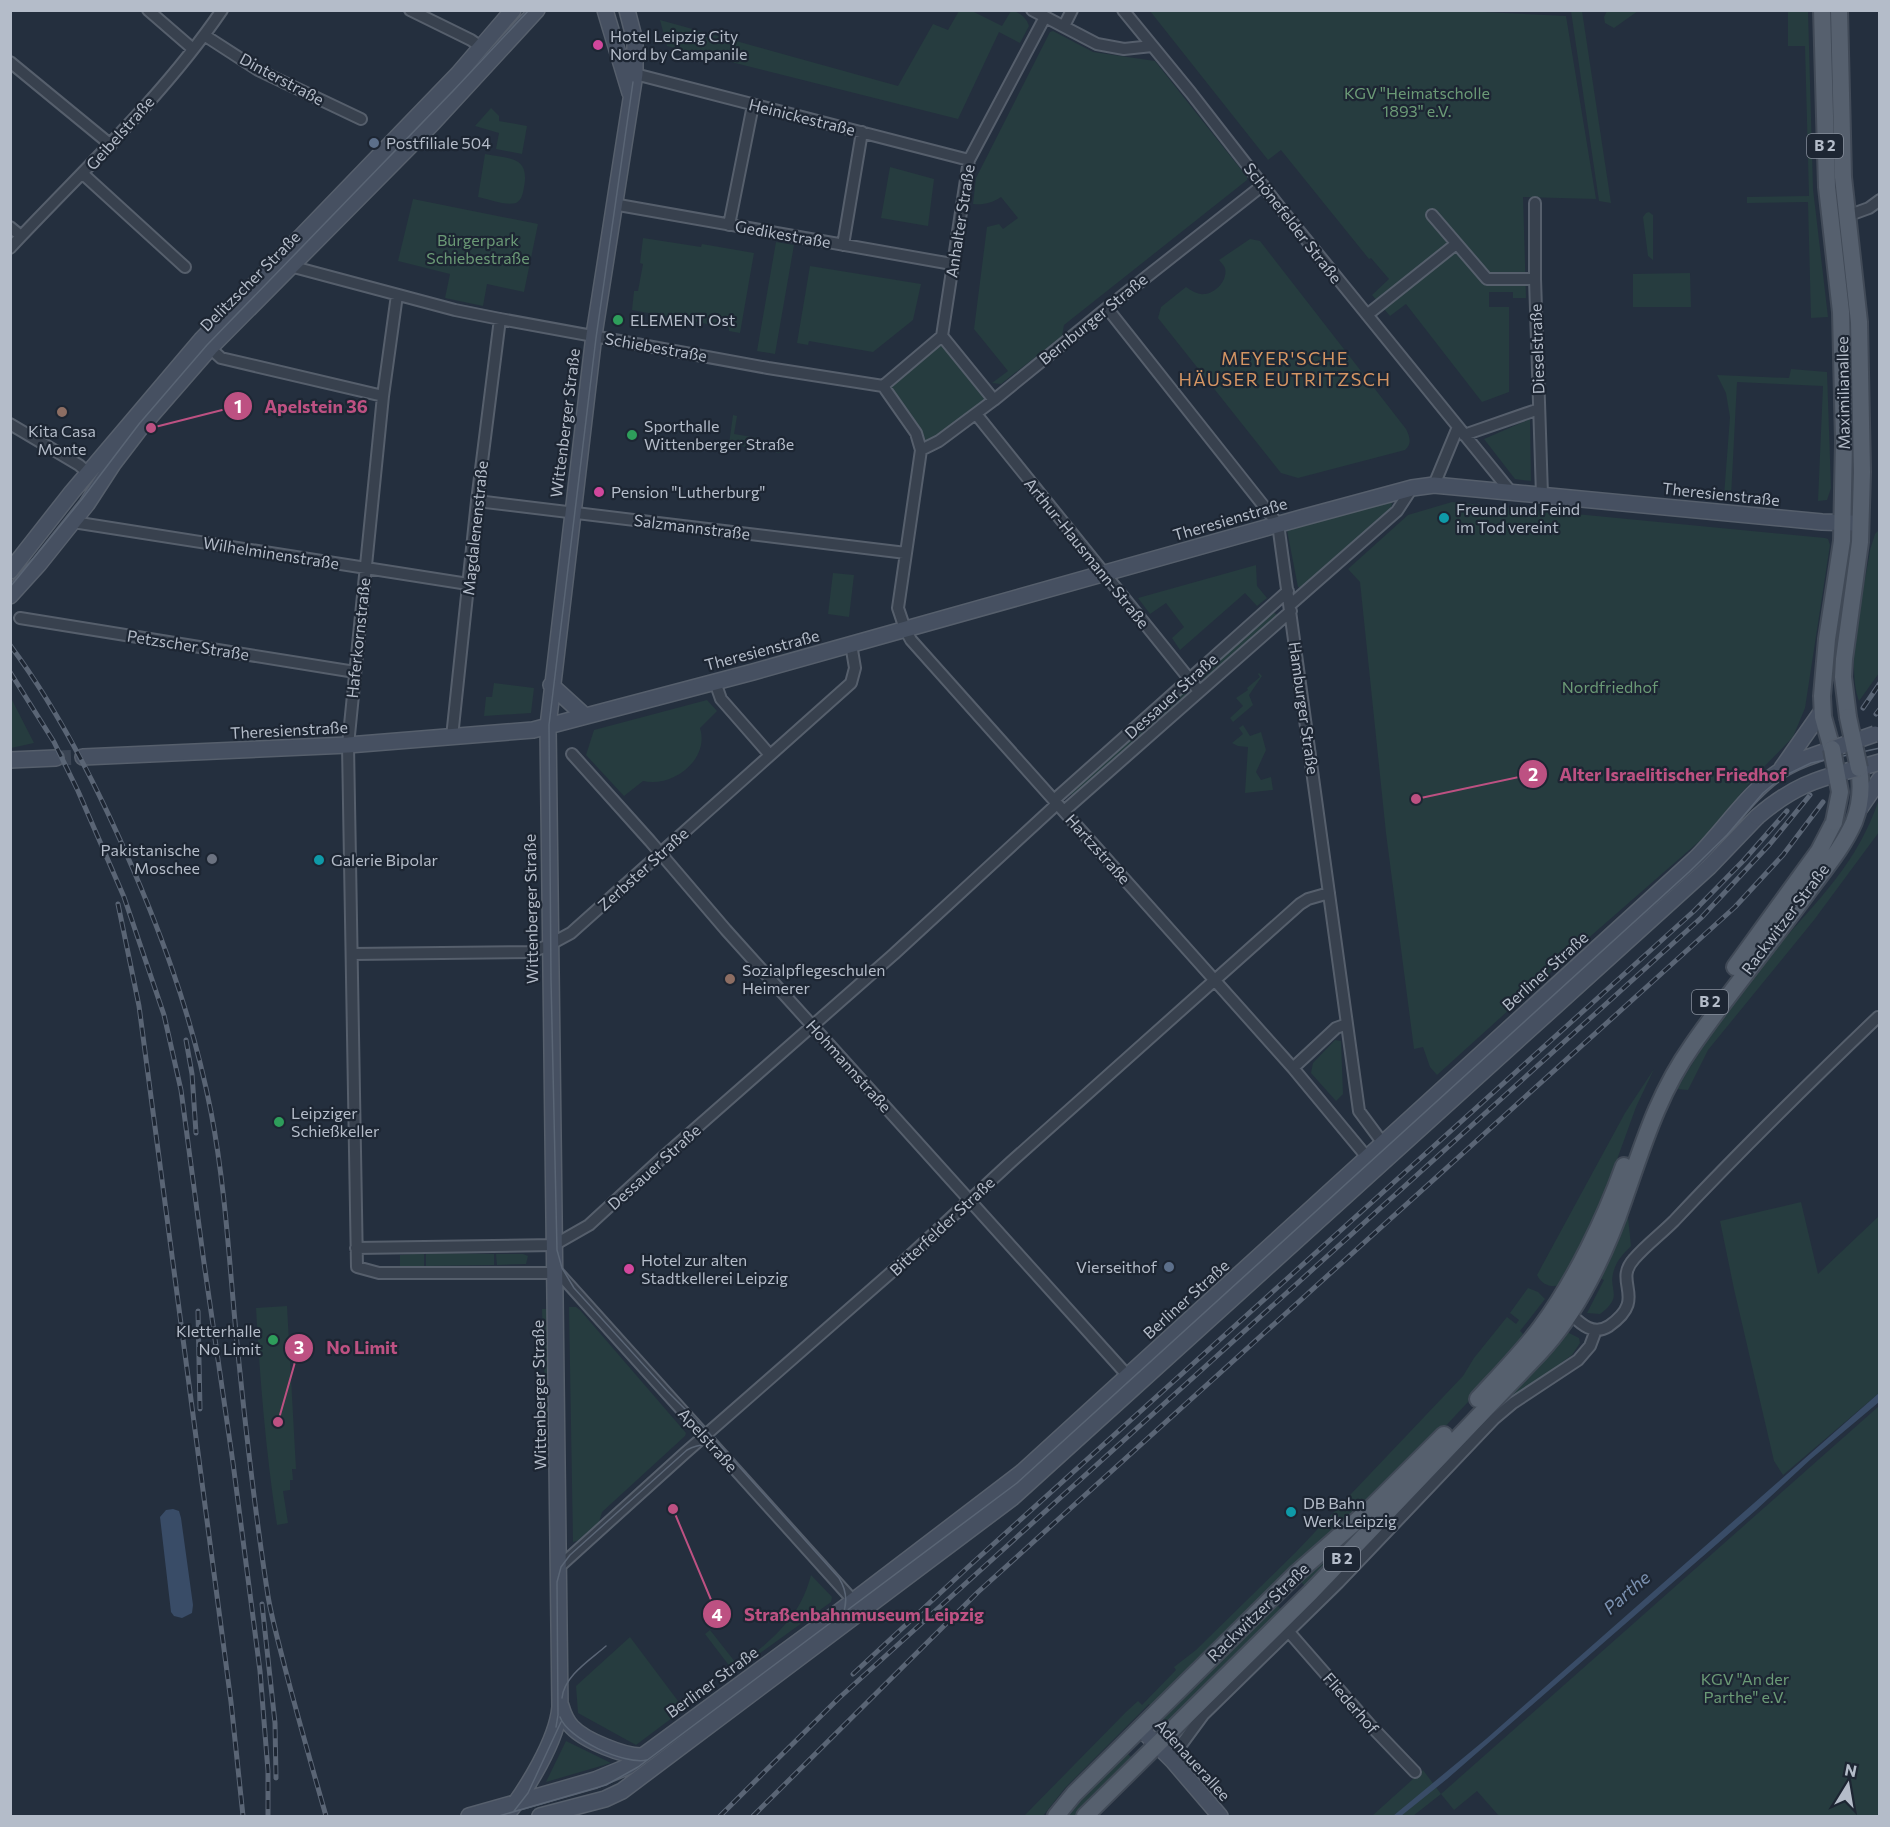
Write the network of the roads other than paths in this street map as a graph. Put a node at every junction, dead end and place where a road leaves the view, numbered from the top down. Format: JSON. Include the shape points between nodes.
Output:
{"nodes":[{"id":1,"x":148,"y":10,"type":"edge"},
{"id":2,"x":222,"y":10,"type":"edge"},
{"id":3,"x":410,"y":10,"type":"edge"},
{"id":4,"x":513,"y":10,"type":"edge"},
{"id":5,"x":537,"y":10,"type":"edge"},
{"id":6,"x":605,"y":10,"type":"edge"},
{"id":7,"x":627,"y":10,"type":"edge"},
{"id":8,"x":1032,"y":10,"type":"edge"},
{"id":9,"x":1072,"y":10,"type":"edge"},
{"id":10,"x":1123,"y":10,"type":"edge"},
{"id":11,"x":1822,"y":10,"type":"edge"},
{"id":12,"x":1839,"y":10,"type":"edge"},
{"id":13,"x":1045,"y":17,"type":"junction"},
{"id":14,"x":1064,"y":26,"type":"junction"},
{"id":15,"x":204,"y":35,"type":"junction"},
{"id":16,"x":1152,"y":46,"type":"junction"},
{"id":17,"x":481,"y":47,"type":"junction"},
{"id":18,"x":193,"y":49,"type":"junction"},
{"id":19,"x":10,"y":62,"type":"edge"},
{"id":20,"x":635,"y":75,"type":"junction"},
{"id":21,"x":631,"y":95,"type":"junction"},
{"id":22,"x":753,"y":105,"type":"junction"},
{"id":23,"x":361,"y":119,"type":"dead end"},
{"id":24,"x":862,"y":132,"type":"junction"},
{"id":25,"x":111,"y":145,"type":"junction"},
{"id":26,"x":969,"y":160,"type":"junction"},
{"id":27,"x":83,"y":174,"type":"junction"},
{"id":28,"x":1263,"y":185,"type":"junction"},
{"id":29,"x":1880,"y":200,"type":"edge"},
{"id":30,"x":1535,"y":203,"type":"dead end"},
{"id":31,"x":613,"y":204,"type":"junction"},
{"id":32,"x":1432,"y":215,"type":"dead end"},
{"id":33,"x":1847,"y":216,"type":"junction"},
{"id":34,"x":729,"y":225,"type":"junction"},
{"id":35,"x":10,"y":227,"type":"edge"},
{"id":36,"x":21,"y":236,"type":"junction"},
{"id":37,"x":1456,"y":244,"type":"junction"},
{"id":38,"x":843,"y":245,"type":"junction"},
{"id":39,"x":10,"y":248,"type":"edge"},
{"id":40,"x":952,"y":264,"type":"junction"},
{"id":41,"x":291,"y":266,"type":"junction"},
{"id":42,"x":185,"y":267,"type":"dead end"},
{"id":43,"x":1535,"y":279,"type":"junction"},
{"id":44,"x":397,"y":295,"type":"junction"},
{"id":45,"x":1107,"y":308,"type":"junction"},
{"id":46,"x":1367,"y":315,"type":"junction"},
{"id":47,"x":500,"y":319,"type":"junction"},
{"id":48,"x":594,"y":335,"type":"junction"},
{"id":49,"x":942,"y":336,"type":"junction"},
{"id":50,"x":210,"y":348,"type":"junction"},
{"id":51,"x":883,"y":386,"type":"junction"},
{"id":52,"x":383,"y":396,"type":"junction"},
{"id":53,"x":994,"y":400,"type":"junction"},
{"id":54,"x":1539,"y":408,"type":"junction"},
{"id":55,"x":976,"y":414,"type":"junction"},
{"id":56,"x":10,"y":424,"type":"edge"},
{"id":57,"x":1461,"y":431,"type":"junction"},
{"id":58,"x":921,"y":450,"type":"junction"},
{"id":59,"x":88,"y":473,"type":"junction"},
{"id":60,"x":1434,"y":485,"type":"junction"},
{"id":61,"x":1412,"y":488,"type":"junction"},
{"id":62,"x":1511,"y":492,"type":"junction"},
{"id":63,"x":1542,"y":495,"type":"junction"},
{"id":64,"x":477,"y":501,"type":"junction"},
{"id":65,"x":572,"y":513,"type":"junction"},
{"id":66,"x":73,"y":522,"type":"junction"},
{"id":67,"x":1861,"y":522,"type":"junction"},
{"id":68,"x":1844,"y":523,"type":"junction"},
{"id":69,"x":1278,"y":524,"type":"junction"},
{"id":70,"x":906,"y":553,"type":"junction"},
{"id":71,"x":366,"y":568,"type":"junction"},
{"id":72,"x":10,"y":571,"type":"edge"},
{"id":73,"x":1104,"y":573,"type":"junction"},
{"id":74,"x":468,"y":584,"type":"junction"},
{"id":75,"x":1288,"y":591,"type":"junction"},
{"id":76,"x":10,"y":596,"type":"edge"},
{"id":77,"x":1290,"y":608,"type":"junction"},
{"id":78,"x":20,"y":618,"type":"dead end"},
{"id":79,"x":905,"y":629,"type":"junction"},
{"id":80,"x":851,"y":644,"type":"junction"},
{"id":81,"x":355,"y":672,"type":"junction"},
{"id":82,"x":1190,"y":680,"type":"junction"},
{"id":83,"x":715,"y":682,"type":"junction"},
{"id":84,"x":552,"y":685,"type":"junction"},
{"id":85,"x":1199,"y":691,"type":"junction"},
{"id":86,"x":1822,"y":711,"type":"junction"},
{"id":87,"x":585,"y":716,"type":"junction"},
{"id":88,"x":548,"y":726,"type":"junction"},
{"id":89,"x":1877,"y":733,"type":"edge"},
{"id":90,"x":452,"y":737,"type":"junction"},
{"id":91,"x":1853,"y":742,"type":"junction"},
{"id":92,"x":348,"y":745,"type":"junction"},
{"id":93,"x":1832,"y":749,"type":"junction"},
{"id":94,"x":572,"y":754,"type":"dead end"},
{"id":95,"x":770,"y":754,"type":"junction"},
{"id":96,"x":84,"y":757,"type":"tunnel mouth"},
{"id":97,"x":56,"y":758,"type":"tunnel mouth"},
{"id":98,"x":10,"y":760,"type":"edge"},
{"id":99,"x":1880,"y":762,"type":"edge"},
{"id":100,"x":1859,"y":768,"type":"junction"},
{"id":101,"x":1781,"y":771,"type":"junction"},
{"id":102,"x":1838,"y":773,"type":"junction"},
{"id":103,"x":1880,"y":779,"type":"edge"},
{"id":104,"x":1059,"y":805,"type":"junction"},
{"id":105,"x":1855,"y":818,"type":"junction"},
{"id":106,"x":660,"y":854,"type":"junction"},
{"id":107,"x":1329,"y":893,"type":"junction"},
{"id":108,"x":549,"y":945,"type":"junction"},
{"id":109,"x":352,"y":954,"type":"junction"},
{"id":110,"x":1214,"y":979,"type":"junction"},
{"id":111,"x":1879,"y":1017,"type":"edge"},
{"id":112,"x":1347,"y":1024,"type":"junction"},
{"id":113,"x":813,"y":1026,"type":"junction"},
{"id":114,"x":1293,"y":1068,"type":"junction"},
{"id":115,"x":1382,"y":1142,"type":"junction"},
{"id":116,"x":1388,"y":1157,"type":"junction"},
{"id":117,"x":1371,"y":1163,"type":"junction"},
{"id":118,"x":969,"y":1200,"type":"junction"},
{"id":119,"x":554,"y":1245,"type":"junction"},
{"id":120,"x":356,"y":1248,"type":"junction"},
{"id":121,"x":555,"y":1271,"type":"junction"},
{"id":122,"x":1563,"y":1308,"type":"junction"},
{"id":123,"x":1596,"y":1330,"type":"junction"},
{"id":124,"x":1128,"y":1376,"type":"junction"},
{"id":125,"x":704,"y":1436,"type":"junction"},
{"id":126,"x":559,"y":1567,"type":"junction"},
{"id":127,"x":858,"y":1606,"type":"junction"},
{"id":128,"x":1289,"y":1632,"type":"junction"},
{"id":129,"x":560,"y":1703,"type":"junction"},
{"id":130,"x":1140,"y":1728,"type":"junction"},
{"id":131,"x":1156,"y":1744,"type":"junction"},
{"id":132,"x":643,"y":1756,"type":"junction"},
{"id":133,"x":1173,"y":1761,"type":"junction"},
{"id":134,"x":1415,"y":1773,"type":"dead end"},
{"id":135,"x":510,"y":1811,"type":"edge"},
{"id":136,"x":469,"y":1816,"type":"edge"},
{"id":137,"x":540,"y":1816,"type":"edge"},
{"id":138,"x":1056,"y":1816,"type":"edge"},
{"id":139,"x":1085,"y":1816,"type":"edge"},
{"id":140,"x":1220,"y":1816,"type":"edge"}],
"edges":[{"from":1,"to":18,"type":"street"},
{"from":2,"to":15,"type":"street","name":"Geibelstraße"},
{"from":3,"to":17,"type":"street"},
{"from":4,"to":17,"type":"main road","name":"Delitzscher Straße"},
{"from":5,"to":41,"type":"main road","name":"Delitzscher Straße","via":[[432,124]]},
{"from":6,"to":21,"type":"main road","name":"Wittenberger Straße"},
{"from":7,"to":20,"type":"main road","name":"Wittenberger Straße","via":[[635,41]]},
{"from":8,"to":13,"type":"street"},
{"from":9,"to":14,"type":"street"},
{"from":10,"to":16,"type":"street","name":"Schönefelder Straße"},
{"from":11,"to":68,"type":"main road","name":"Maximilianallee","number":"B 2","via":[[1827,187],[1841,321]]},
{"from":12,"to":33,"type":"main road","name":"Maximilianallee","number":"B 2"},
{"from":13,"to":14,"type":"street"},
{"from":13,"to":26,"type":"street","name":"Anhalter Straße"},
{"from":14,"to":16,"type":"street","via":[[1097,44],[1124,50]]},
{"from":15,"to":18,"type":"street","name":"Geibelstraße"},
{"from":15,"to":23,"type":"street","name":"Dinterstraße","via":[[258,69]]},
{"from":16,"to":28,"type":"street","name":"Schönefelder Straße"},
{"from":17,"to":59,"type":"main road","name":"Delitzscher Straße","via":[[201,340]]},
{"from":18,"to":25,"type":"street","name":"Geibelstraße"},
{"from":19,"to":25,"type":"street"},
{"from":20,"to":21,"type":"main road","name":"Wittenberger Straße"},
{"from":20,"to":22,"type":"street","name":"Heinickestraße"},
{"from":21,"to":31,"type":"main road","name":"Wittenberger Straße"},
{"from":22,"to":24,"type":"street","name":"Heinickestraße"},
{"from":22,"to":34,"type":"street"},
{"from":24,"to":26,"type":"street","name":"Heinickestraße"},
{"from":24,"to":38,"type":"street"},
{"from":25,"to":27,"type":"street","name":"Geibelstraße"},
{"from":26,"to":40,"type":"street","name":"Anhalter Straße"},
{"from":27,"to":36,"type":"street","name":"Geibelstraße"},
{"from":27,"to":42,"type":"street"},
{"from":28,"to":45,"type":"street","name":"Bernburger Straße"},
{"from":28,"to":46,"type":"street","name":"Schönefelder Straße"},
{"from":29,"to":33,"type":"street"},
{"from":30,"to":43,"type":"street","name":"Dieselstraße"},
{"from":31,"to":34,"type":"street","name":"Gedikestraße"},
{"from":31,"to":48,"type":"main road","name":"Wittenberger Straße"},
{"from":32,"to":37,"type":"street"},
{"from":33,"to":67,"type":"main road","name":"Maximilianallee","number":"B 2","via":[[1859,322]]},
{"from":34,"to":38,"type":"street","name":"Gedikestraße"},
{"from":35,"to":36,"type":"street"},
{"from":36,"to":39,"type":"street","name":"Geibelstraße"},
{"from":37,"to":43,"type":"street","via":[[1487,279]]},
{"from":37,"to":46,"type":"street"},
{"from":38,"to":40,"type":"street","name":"Gedikestraße"},
{"from":40,"to":49,"type":"street","name":"Anhalter Straße"},
{"from":41,"to":44,"type":"street","name":"Schiebestraße"},
{"from":41,"to":50,"type":"main road","name":"Delitzscher Straße"},
{"from":43,"to":54,"type":"street","name":"Dieselstraße"},
{"from":44,"to":47,"type":"street","name":"Schiebestraße"},
{"from":44,"to":52,"type":"street","name":"Haferkornstraße"},
{"from":45,"to":53,"type":"street","name":"Bernburger Straße"},
{"from":45,"to":69,"type":"street","name":"Hamburger Straße"},
{"from":46,"to":57,"type":"street","name":"Schönefelder Straße"},
{"from":47,"to":48,"type":"street","name":"Schiebestraße"},
{"from":47,"to":64,"type":"street","name":"Magdalenenstraße"},
{"from":48,"to":51,"type":"street","name":"Schiebestraße"},
{"from":48,"to":65,"type":"main road","name":"Wittenberger Straße"},
{"from":49,"to":51,"type":"street"},
{"from":49,"to":53,"type":"street"},
{"from":50,"to":52,"type":"street","via":[[221,358]]},
{"from":50,"to":66,"type":"main road","name":"Delitzscher Straße","via":[[142,426]]},
{"from":51,"to":58,"type":"street","via":[[916,433]]},
{"from":52,"to":71,"type":"street","name":"Haferkornstraße"},
{"from":53,"to":55,"type":"street","name":"Bernburger Straße"},
{"from":54,"to":57,"type":"street"},
{"from":54,"to":63,"type":"street","name":"Dieselstraße"},
{"from":55,"to":58,"type":"street","name":"Bernburger Straße"},
{"from":55,"to":73,"type":"street","name":"Arthur-Hausmann-Straße"},
{"from":56,"to":59,"type":"street"},
{"from":57,"to":60,"type":"street"},
{"from":57,"to":62,"type":"street","name":"Schönefelder Straße"},
{"from":58,"to":70,"type":"street"},
{"from":59,"to":72,"type":"main road","name":"Delitzscher Straße"},
{"from":60,"to":61,"type":"main road","name":"Theresienstraße"},
{"from":60,"to":62,"type":"main road","name":"Theresienstraße"},
{"from":61,"to":69,"type":"main road","name":"Theresienstraße"},
{"from":61,"to":77,"type":"street","name":"Dessauer Straße","via":[[1397,511]]},
{"from":62,"to":63,"type":"main road","name":"Theresienstraße"},
{"from":63,"to":68,"type":"main road","name":"Theresienstraße"},
{"from":64,"to":65,"type":"street","name":"Salzmannstraße"},
{"from":64,"to":74,"type":"street","name":"Magdalenenstraße"},
{"from":65,"to":70,"type":"street","name":"Salzmannstraße"},
{"from":65,"to":84,"type":"main road","name":"Wittenberger Straße"},
{"from":66,"to":71,"type":"street","name":"Wilhelminenstraße"},
{"from":66,"to":76,"type":"main road","name":"Delitzscher Straße"},
{"from":67,"to":68,"type":"main road","name":"Theresienstraße"},
{"from":67,"to":91,"type":"main road","name":"Maximilianallee","number":"B 2","bridge":true,"via":[[1843,677]]},
{"from":68,"to":86,"type":"main road","name":"Maximilianallee","number":"B 2","via":[[1827,639]]},
{"from":69,"to":73,"type":"main road","name":"Theresienstraße"},
{"from":69,"to":75,"type":"street","name":"Hamburger Straße"},
{"from":70,"to":79,"type":"street","via":[[898,608]]},
{"from":71,"to":74,"type":"street","name":"Wilhelminenstraße"},
{"from":71,"to":81,"type":"street","name":"Haferkornstraße"},
{"from":73,"to":79,"type":"main road","name":"Theresienstraße"},
{"from":73,"to":82,"type":"street","name":"Arthur-Hausmann-Straße"},
{"from":74,"to":90,"type":"street","name":"Magdalenenstraße"},
{"from":75,"to":77,"type":"street","name":"Hamburger Straße"},
{"from":75,"to":82,"type":"street","name":"Dessauer Straße"},
{"from":77,"to":85,"type":"street","name":"Dessauer Straße"},
{"from":77,"to":107,"type":"street","name":"Hamburger Straße"},
{"from":78,"to":81,"type":"street","name":"Petzscher Straße"},
{"from":79,"to":80,"type":"main road","name":"Theresienstraße"},
{"from":79,"to":104,"type":"street","name":"Hartzstraße"},
{"from":80,"to":83,"type":"main road","name":"Theresienstraße"},
{"from":80,"to":95,"type":"street","name":"Zerbster Straße","via":[[854,677],[846,688]]},
{"from":81,"to":92,"type":"street","name":"Haferkornstraße"},
{"from":82,"to":85,"type":"street","name":"Arthur-Hausmann-Straße"},
{"from":82,"to":104,"type":"street","name":"Dessauer Straße"},
{"from":83,"to":87,"type":"main road","name":"Theresienstraße"},
{"from":83,"to":95,"type":"street","via":[[721,699]]},
{"from":84,"to":87,"type":"main road"},
{"from":84,"to":88,"type":"main road","name":"Wittenberger Straße"},
{"from":85,"to":104,"type":"street","name":"Dessauer Straße"},
{"from":86,"to":93,"type":"main road","name":"Maximilianallee","number":"B 2"},
{"from":86,"to":101,"type":"main road"},
{"from":87,"to":88,"type":"main road","name":"Theresienstraße"},
{"from":88,"to":90,"type":"main road","name":"Theresienstraße"},
{"from":88,"to":108,"type":"main road","name":"Wittenberger Straße"},
{"from":89,"to":91,"type":"main road","name":"Berliner Straße","bridge":true},
{"from":90,"to":92,"type":"main road","name":"Theresienstraße"},
{"from":91,"to":93,"type":"main road","name":"Berliner Straße","bridge":true},
{"from":91,"to":100,"type":"main road","name":"Rackwitzer Straße","number":"B 2","bridge":true},
{"from":92,"to":96,"type":"main road","name":"Theresienstraße"},
{"from":92,"to":109,"type":"street","name":"Haferkornstraße"},
{"from":93,"to":101,"type":"main road","name":"Berliner Straße"},
{"from":93,"to":102,"type":"main road","name":"Maximilianallee","number":"B 2","bridge":true},
{"from":94,"to":106,"type":"street","name":"Hohmannstraße"},
{"from":95,"to":106,"type":"street","name":"Zerbster Straße"},
{"from":97,"to":98,"type":"main road"},
{"from":99,"to":100,"type":"main road","name":"Berliner Straße"},
{"from":100,"to":102,"type":"main road","name":"Berliner Straße","bridge":true},
{"from":100,"to":105,"type":"main road","name":"Rackwitzer Straße","number":"B 2","via":[[1861,794]]},
{"from":101,"to":115,"type":"main road","name":"Berliner Straße","via":[[1762,785],[1695,859]]},
{"from":102,"to":116,"type":"main road","name":"Berliner Straße","bridge":true,"via":[[1791,790],[1757,817],[1708,867]]},
{"from":102,"to":122,"type":"main road","name":"Rackwitzer Straße","number":"B 2","bridge":true,"via":[[1840,800],[1819,851],[1661,1074]]},
{"from":103,"to":105,"type":"main road"},
{"from":104,"to":110,"type":"street","name":"Hartzstraße"},
{"from":104,"to":113,"type":"street","name":"Dessauer Straße"},
{"from":105,"to":122,"type":"main road","name":"Rackwitzer Straße","number":"B 2","via":[[1838,850],[1740,978],[1671,1079],[1656,1107],[1607,1242]]},
{"from":106,"to":108,"type":"street","name":"Zerbster Straße","via":[[571,933]]},
{"from":106,"to":113,"type":"street","name":"Hohmannstraße"},
{"from":107,"to":110,"type":"street","name":"Bitterfelder Straße","via":[[1308,898]]},
{"from":107,"to":112,"type":"street","name":"Hamburger Straße"},
{"from":108,"to":109,"type":"street","name":"Zerbster Straße","via":[[531,952]]},
{"from":108,"to":119,"type":"main road","name":"Wittenberger Straße"},
{"from":109,"to":120,"type":"street","name":"Haferkornstraße"},
{"from":110,"to":114,"type":"street","name":"Hartzstraße"},
{"from":110,"to":118,"type":"street","name":"Bitterfelder Straße"},
{"from":111,"to":123,"type":"street","via":[[1766,1124],[1635,1258],[1626,1274],[1628,1306],[1612,1324]]},
{"from":112,"to":114,"type":"street","via":[[1336,1028]]},
{"from":112,"to":115,"type":"street","name":"Hamburger Straße","via":[[1359,1111]]},
{"from":113,"to":118,"type":"street","name":"Hohmannstraße"},
{"from":113,"to":119,"type":"street","name":"Dessauer Straße","via":[[595,1221]]},
{"from":114,"to":117,"type":"street","name":"Hartzstraße"},
{"from":115,"to":116,"type":"street","name":"Hamburger Straße"},
{"from":115,"to":117,"type":"main road","name":"Berliner Straße"},
{"from":116,"to":117,"type":"main road","name":"Berliner Straße"},
{"from":117,"to":124,"type":"main road","name":"Berliner Straße"},
{"from":117,"to":127,"type":"main road","name":"Berliner Straße","via":[[1012,1498]]},
{"from":118,"to":124,"type":"street","name":"Hohmannstraße"},
{"from":118,"to":125,"type":"street","name":"Bitterfelder Straße"},
{"from":119,"to":120,"type":"street","name":"Dessauer Straße"},
{"from":119,"to":121,"type":"main road","name":"Wittenberger Straße"},
{"from":120,"to":121,"type":"street","via":[[357,1267],[379,1273]]},
{"from":121,"to":125,"type":"street","name":"Apelstraße"},
{"from":121,"to":126,"type":"main road","name":"Wittenberger Straße"},
{"from":122,"to":123,"type":"street","via":[[1585,1328]]},
{"from":122,"to":130,"type":"main road","name":"Rackwitzer Straße","number":"B 2","via":[[1412,1468],[1296,1574]]},
{"from":122,"to":131,"type":"main road","name":"Rackwitzer Straße","number":"B 2","via":[[1543,1349],[1371,1530]]},
{"from":123,"to":128,"type":"street","via":[[1590,1346],[1578,1360],[1494,1419]]},
{"from":124,"to":127,"type":"main road","name":"Berliner Straße","via":[[1014,1479]]},
{"from":125,"to":126,"type":"street","name":"Bitterfelder Straße"},
{"from":125,"to":127,"type":"street","name":"Apelstraße"},
{"from":126,"to":129,"type":"main road","name":"Wittenberger Straße"},
{"from":127,"to":132,"type":"main road","name":"Berliner Straße"},
{"from":127,"to":137,"type":"main road","name":"Berliner Straße","via":[[622,1791]]},
{"from":128,"to":133,"type":"street","via":[[1203,1715]]},
{"from":128,"to":134,"type":"street","name":"Fliederhof"},
{"from":129,"to":132,"type":"main road","via":[[567,1722],[578,1732],[621,1753]]},
{"from":129,"to":135,"type":"main road","name":"Wittenberger Straße","via":[[556,1727],[525,1790]]},
{"from":130,"to":131,"type":"main road","name":"Adenauerallee"},
{"from":130,"to":138,"type":"main road","name":"Rackwitzer Straße","number":"B 2"},
{"from":131,"to":133,"type":"main road","name":"Adenauerallee"},
{"from":131,"to":139,"type":"main road","name":"Rackwitzer Straße","number":"B 2"},
{"from":132,"to":135,"type":"main road","name":"Berliner Straße","via":[[610,1775]]},
{"from":133,"to":140,"type":"main road","name":"Adenauerallee"},
{"from":135,"to":136,"type":"main road","name":"Berliner Straße"}]}
